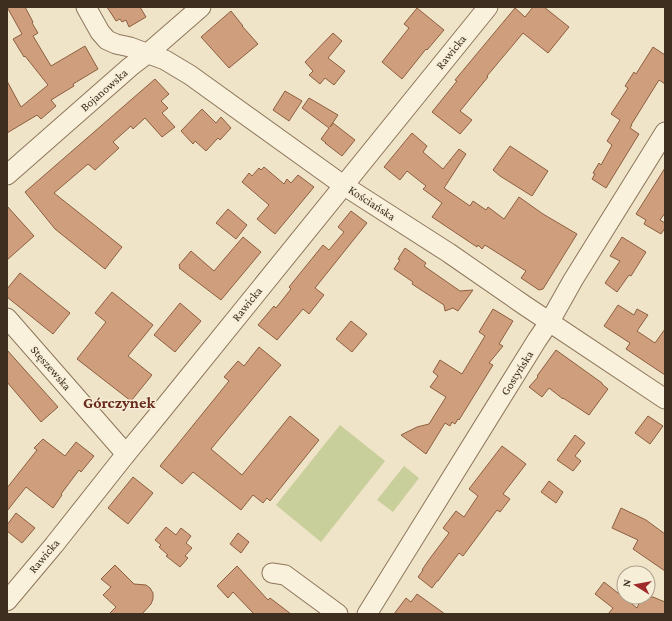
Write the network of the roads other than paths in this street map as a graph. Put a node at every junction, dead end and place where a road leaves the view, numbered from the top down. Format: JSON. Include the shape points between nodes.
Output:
{"nodes":[{"id":1,"x":86,"y":7,"type":"edge"},
{"id":2,"x":201,"y":7,"type":"edge"},
{"id":3,"x":488,"y":7,"type":"edge"},
{"id":4,"x":147,"y":54,"type":"junction"},
{"id":5,"x":665,"y":132,"type":"edge"},
{"id":6,"x":7,"y":175,"type":"edge"},
{"id":7,"x":343,"y":185,"type":"junction"},
{"id":8,"x":7,"y":318,"type":"edge"},
{"id":9,"x":550,"y":321,"type":"junction"},
{"id":10,"x":665,"y":399,"type":"edge"},
{"id":11,"x":126,"y":454,"type":"junction"},
{"id":12,"x":272,"y":573,"type":"dead end"},
{"id":13,"x":7,"y":601,"type":"edge"},
{"id":14,"x":338,"y":614,"type":"edge"},
{"id":15,"x":367,"y":614,"type":"edge"}],
"edges":[{"from":1,"to":4,"type":"street","name":"Kościańska","via":[[107,40]]},
{"from":2,"to":4,"type":"street","name":"Bojanowska"},
{"from":3,"to":7,"type":"street","name":"Rawicka"},
{"from":4,"to":6,"type":"street","name":"Bojanowska"},
{"from":4,"to":7,"type":"street","name":"Kościańska","via":[[165,60],[190,75]]},
{"from":5,"to":9,"type":"street","name":"Gostyńska"},
{"from":7,"to":9,"type":"street","name":"Kościańska"},
{"from":7,"to":11,"type":"street","name":"Rawicka"},
{"from":8,"to":11,"type":"street","name":"Stęszewska"},
{"from":9,"to":10,"type":"street","name":"Kościańska"},
{"from":9,"to":15,"type":"street","name":"Gostyńska"},
{"from":11,"to":13,"type":"street","name":"Rawicka"},
{"from":12,"to":14,"type":"street","via":[[285,575]]}]}
